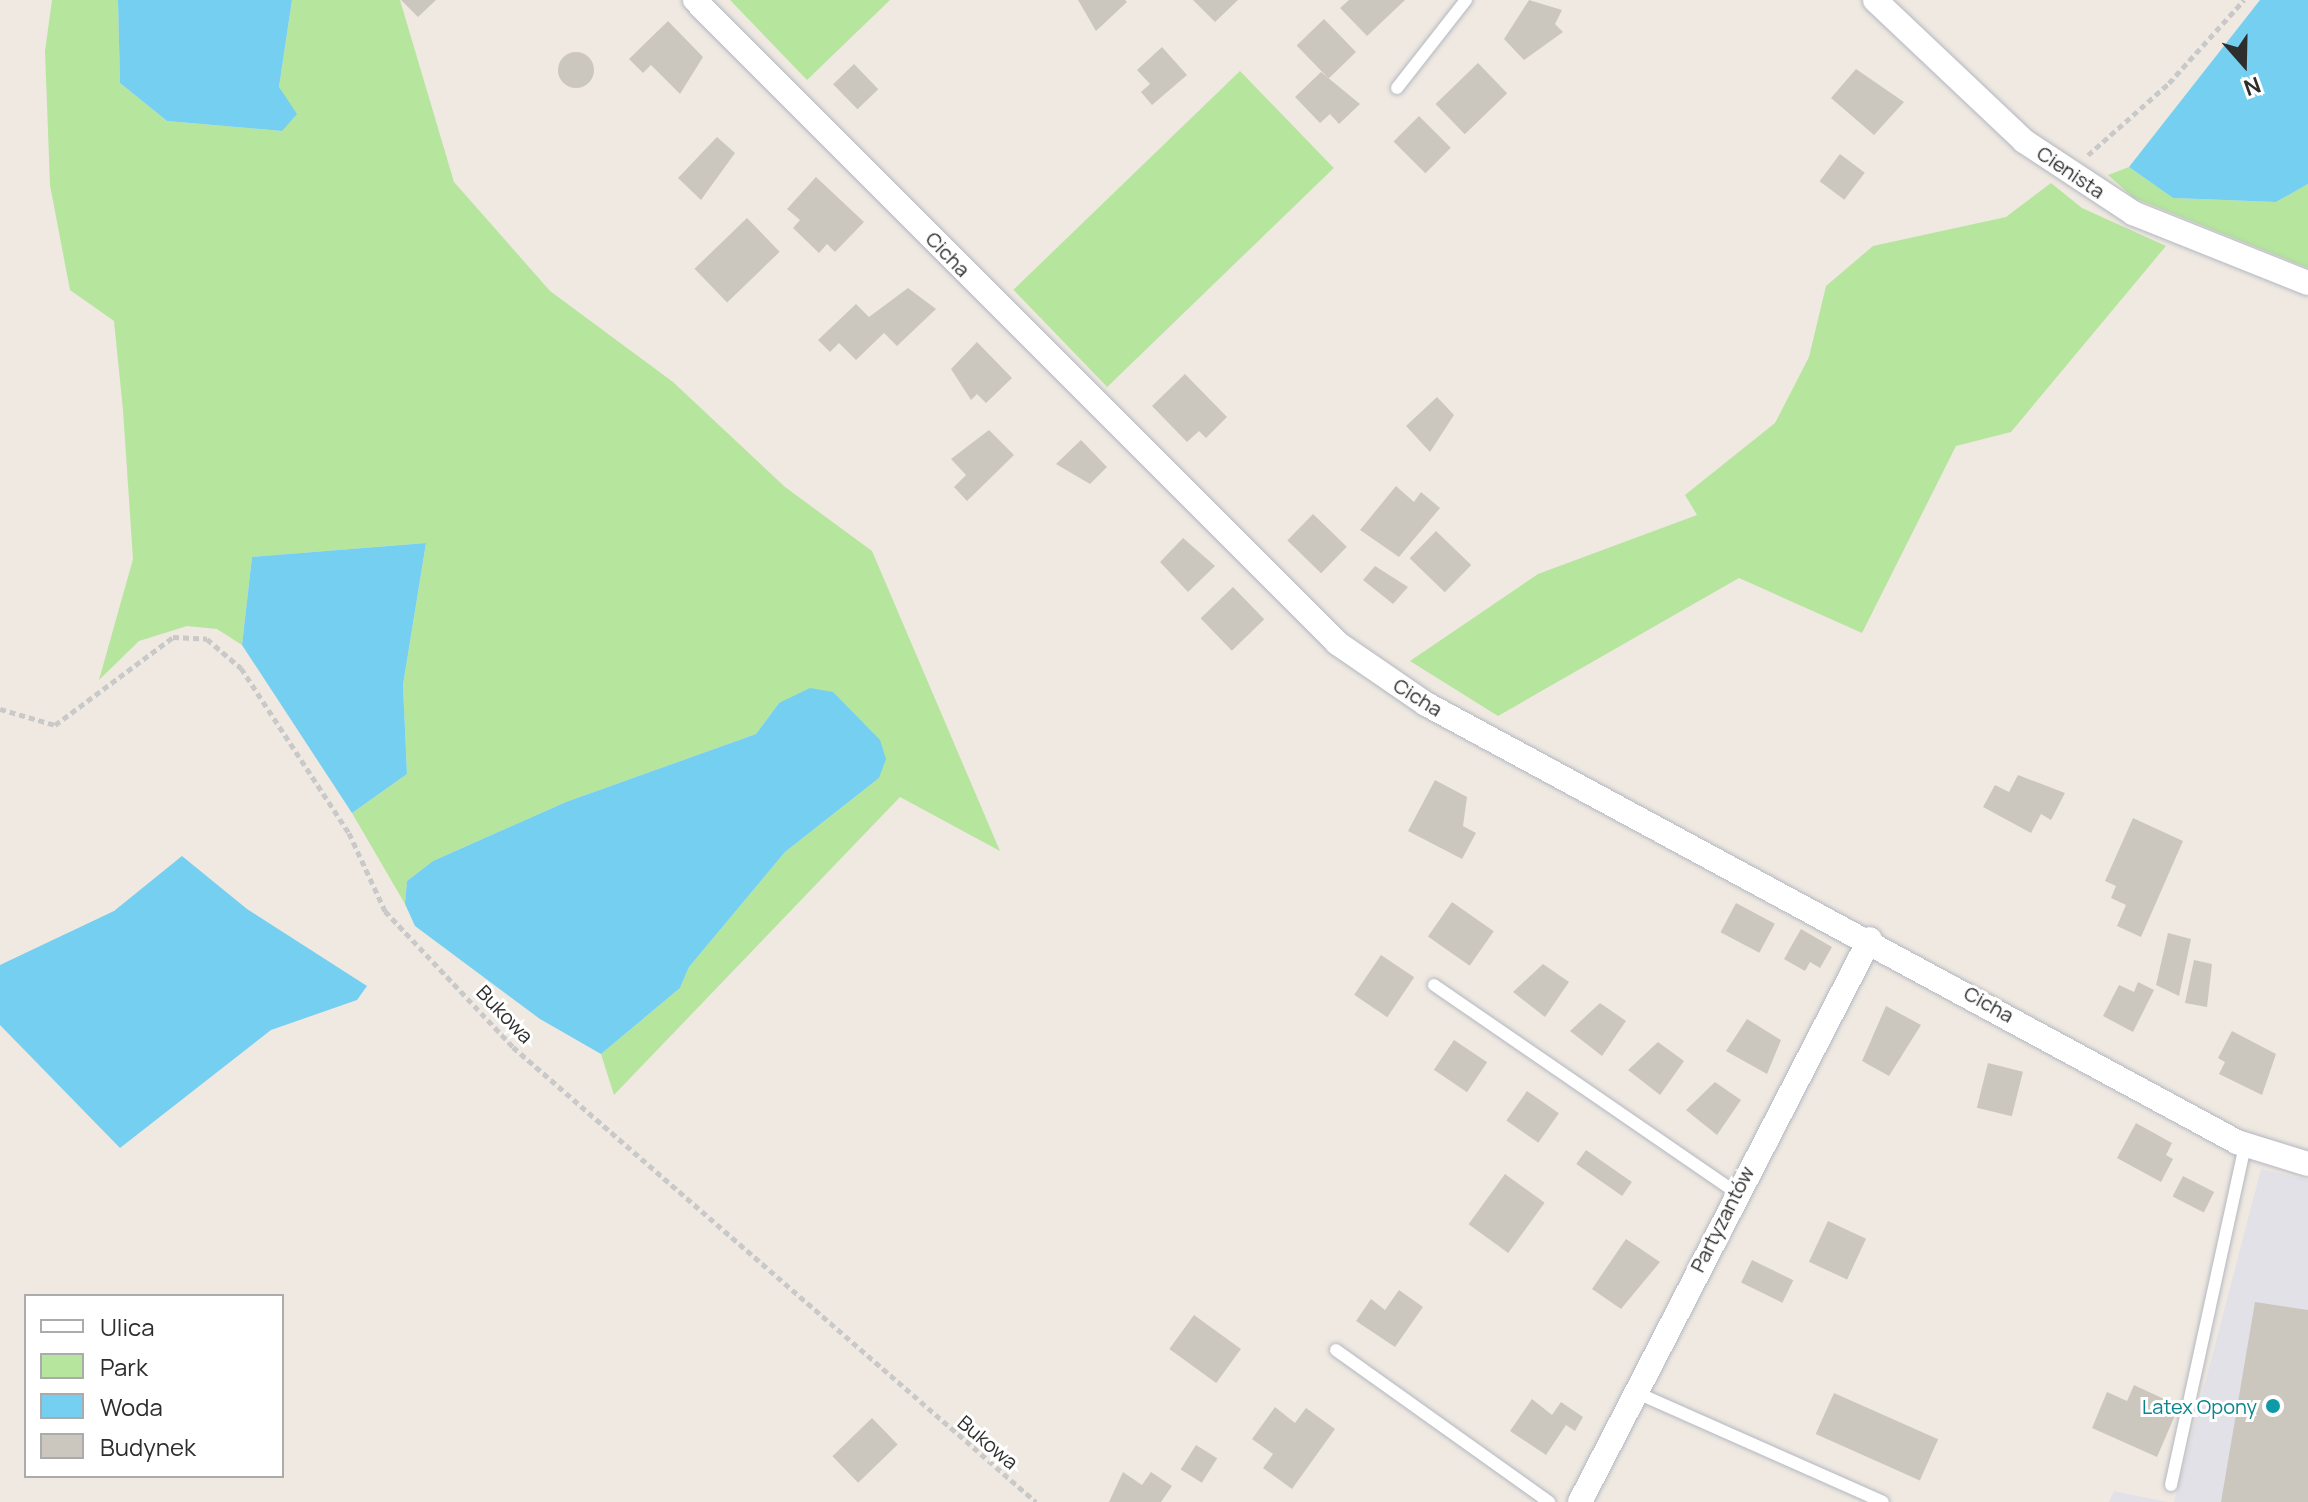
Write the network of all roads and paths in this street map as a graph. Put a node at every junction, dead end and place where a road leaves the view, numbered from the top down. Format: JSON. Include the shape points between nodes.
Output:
{"nodes":[{"id":1,"x":695,"y":0,"type":"edge"},
{"id":2,"x":1466,"y":0,"type":"edge"},
{"id":3,"x":1875,"y":0,"type":"edge"},
{"id":4,"x":2244,"y":0,"type":"edge"},
{"id":5,"x":1397,"y":88,"type":"dead end"},
{"id":6,"x":2069,"y":171,"type":"junction"},
{"id":7,"x":2308,"y":283,"type":"edge"},
{"id":8,"x":0,"y":709,"type":"edge"},
{"id":9,"x":1870,"y":939,"type":"junction"},
{"id":10,"x":1434,"y":985,"type":"dead end"},
{"id":11,"x":2245,"y":1145,"type":"junction"},
{"id":12,"x":2308,"y":1164,"type":"edge"},
{"id":13,"x":1735,"y":1192,"type":"junction"},
{"id":14,"x":1336,"y":1350,"type":"dead end"},
{"id":15,"x":1635,"y":1392,"type":"junction"},
{"id":16,"x":2171,"y":1485,"type":"dead end"},
{"id":17,"x":1036,"y":1502,"type":"edge"},
{"id":18,"x":1549,"y":1502,"type":"edge"},
{"id":19,"x":1580,"y":1502,"type":"edge"},
{"id":20,"x":1883,"y":1502,"type":"edge"}],
"edges":[{"from":1,"to":9,"type":"street","name":"Cicha","via":[[1337,643],[1426,704]]},
{"from":2,"to":5,"type":"lane"},
{"from":3,"to":6,"type":"street","name":"Cienista","via":[[2024,141]]},
{"from":4,"to":6,"type":"path","via":[[2169,83]]},
{"from":6,"to":7,"type":"street","name":"Cienista","via":[[2133,213]]},
{"from":8,"to":17,"type":"path","name":"Bukowa","via":[[55,725],[173,637],[207,639],[241,668],[349,833],[385,911],[513,1047]]},
{"from":9,"to":11,"type":"street","name":"Cicha"},
{"from":9,"to":13,"type":"street","name":"Partyzantów"},
{"from":10,"to":13,"type":"lane"},
{"from":11,"to":12,"type":"street","name":"Cicha"},
{"from":11,"to":16,"type":"lane"},
{"from":13,"to":15,"type":"street","name":"Partyzantów"},
{"from":14,"to":18,"type":"lane"},
{"from":15,"to":19,"type":"street","name":"Partyzantów"},
{"from":15,"to":20,"type":"lane"}]}
